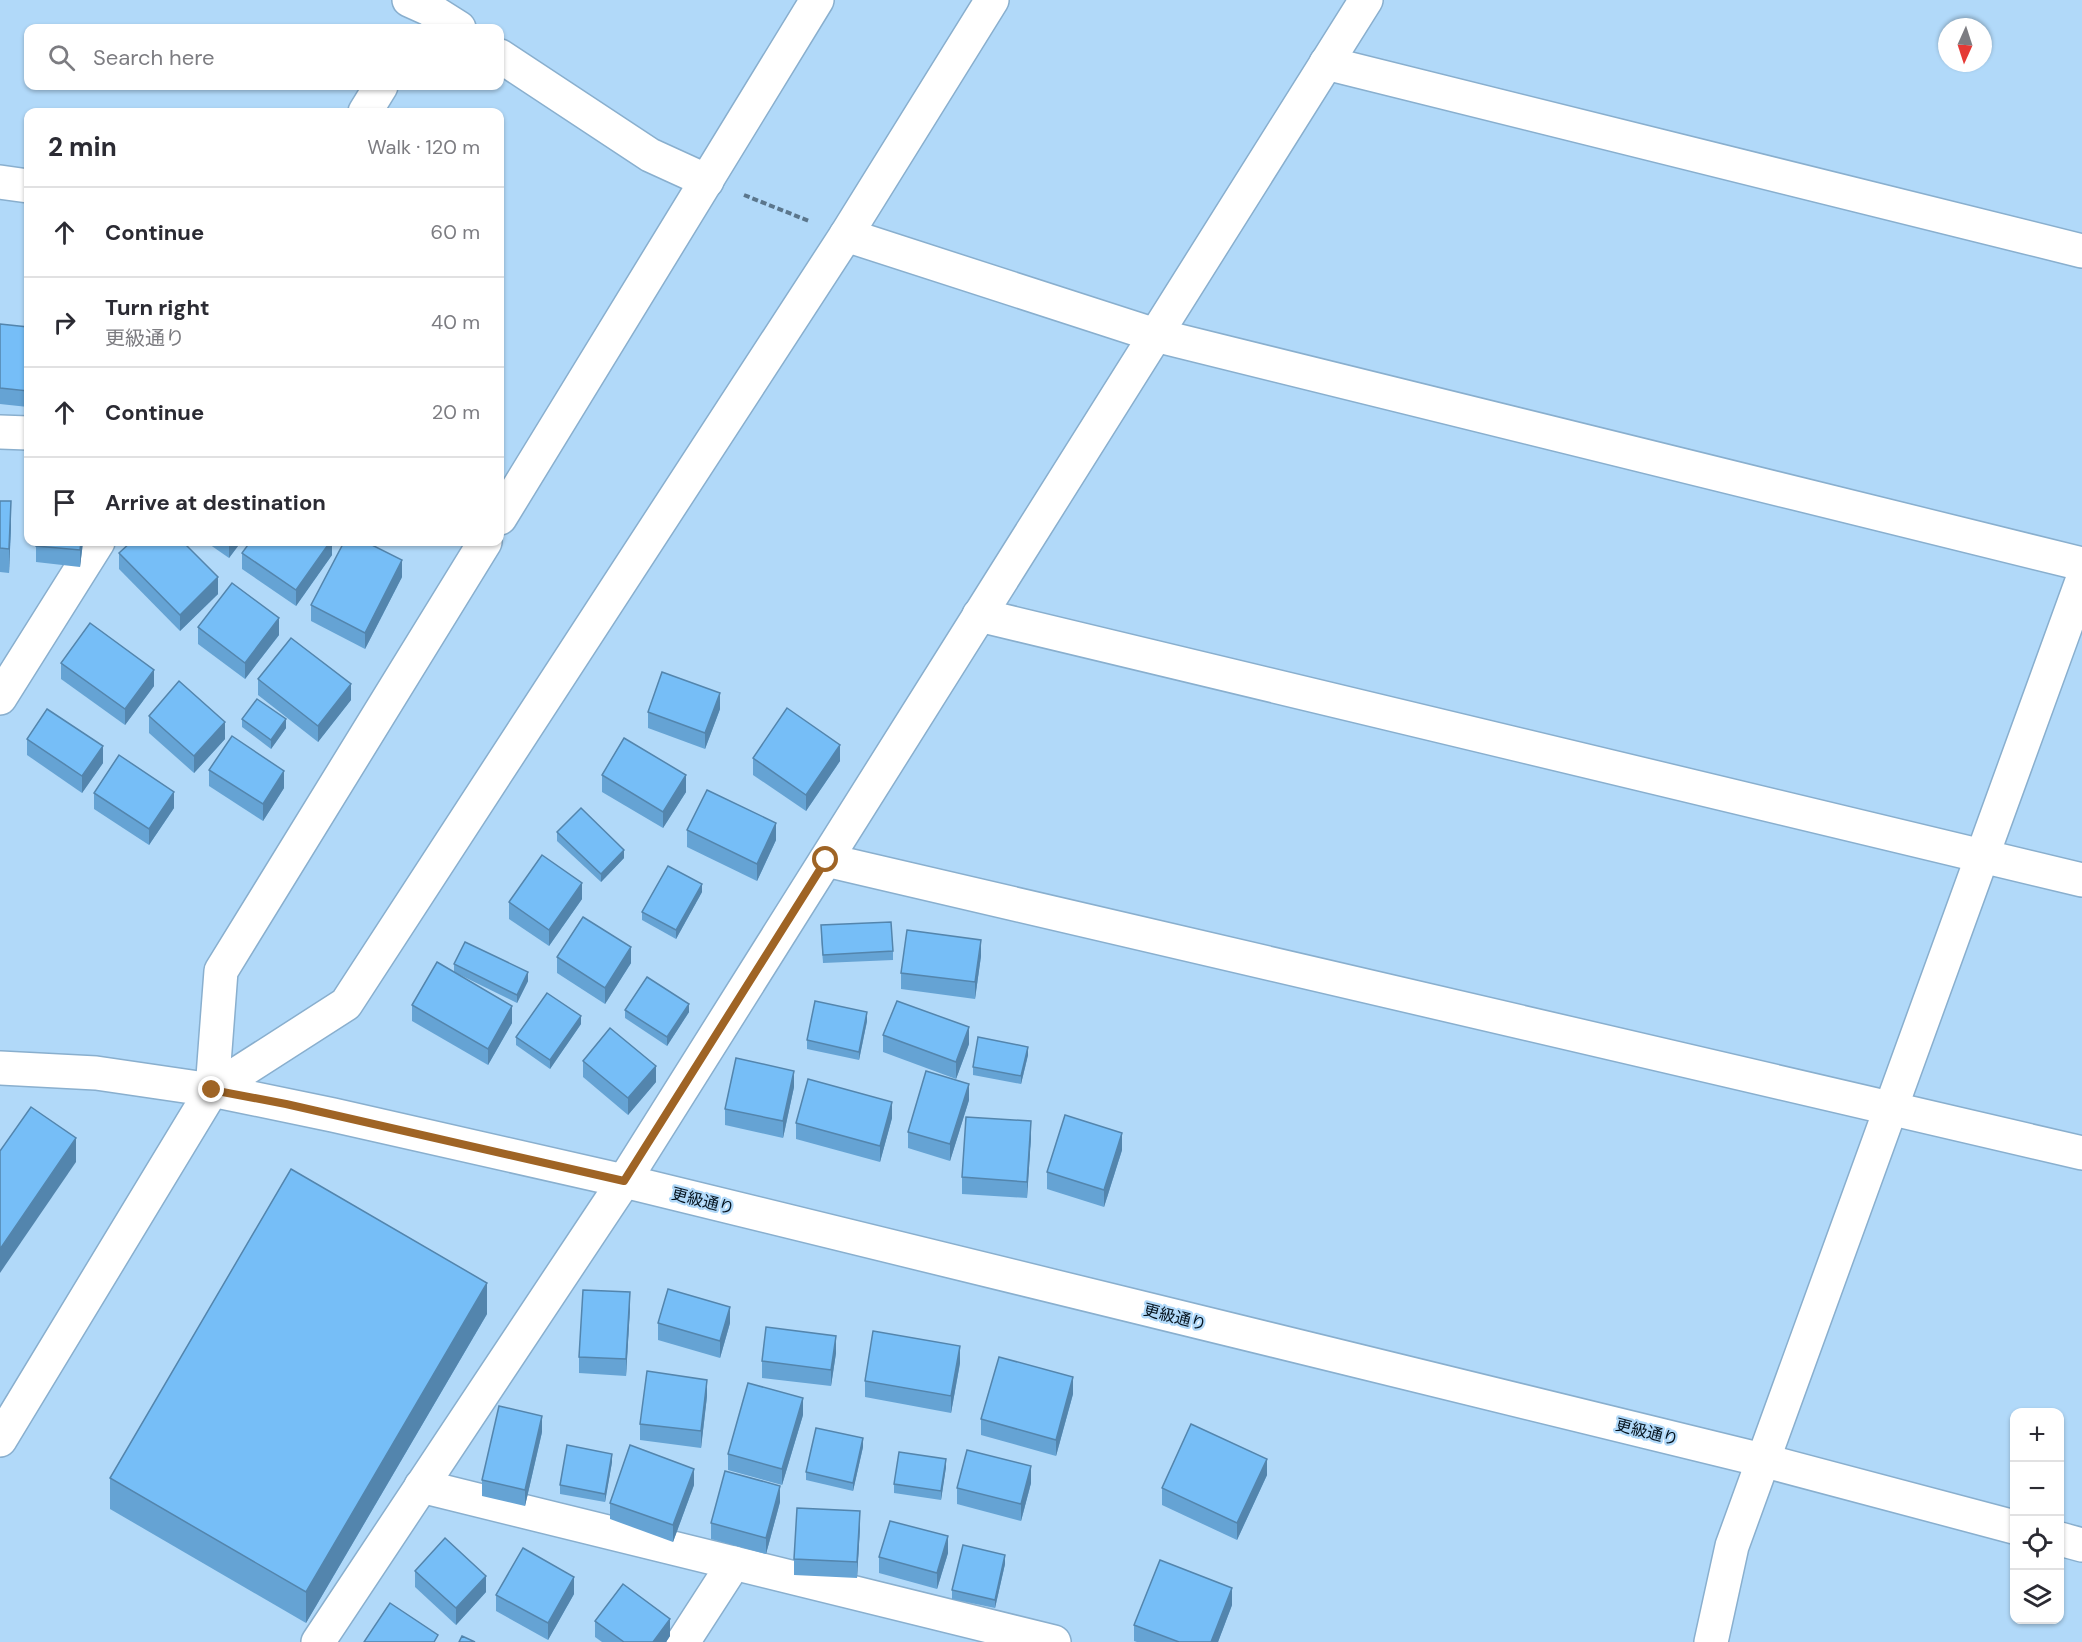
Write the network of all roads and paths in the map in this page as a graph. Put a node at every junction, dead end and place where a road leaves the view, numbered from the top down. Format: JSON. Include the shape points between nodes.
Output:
{"nodes":[{"id":1,"x":817,"y":0,"type":"edge"},
{"id":2,"x":992,"y":0,"type":"edge"},
{"id":3,"x":1366,"y":0,"type":"edge"},
{"id":4,"x":418,"y":12,"type":"edge"},
{"id":5,"x":449,"y":24,"type":"edge"},
{"id":6,"x":504,"y":59,"type":"edge"},
{"id":7,"x":1326,"y":63,"type":"junction"},
{"id":8,"x":378,"y":90,"type":"edge"},
{"id":9,"x":367,"y":108,"type":"edge"},
{"id":10,"x":707,"y":181,"type":"junction"},
{"id":11,"x":0,"y":182,"type":"edge"},
{"id":12,"x":24,"y":185,"type":"edge"},
{"id":13,"x":846,"y":235,"type":"junction"},
{"id":14,"x":2082,"y":252,"type":"edge"},
{"id":15,"x":1155,"y":335,"type":"junction"},
{"id":16,"x":0,"y":432,"type":"edge"},
{"id":17,"x":24,"y":433,"type":"edge"},
{"id":18,"x":504,"y":511,"type":"edge"},
{"id":19,"x":95,"y":546,"type":"edge"},
{"id":20,"x":483,"y":546,"type":"edge"},
{"id":21,"x":2082,"y":564,"type":"edge"},
{"id":22,"x":2082,"y":581,"type":"edge"},
{"id":23,"x":979,"y":615,"type":"junction"},
{"id":24,"x":0,"y":698,"type":"edge"},
{"id":25,"x":1982,"y":856,"type":"junction"},
{"id":26,"x":826,"y":860,"type":"junction"},
{"id":27,"x":2082,"y":880,"type":"edge"},
{"id":28,"x":0,"y":1068,"type":"edge"},
{"id":29,"x":212,"y":1090,"type":"junction"},
{"id":30,"x":1891,"y":1108,"type":"junction"},
{"id":31,"x":2082,"y":1153,"type":"edge"},
{"id":32,"x":624,"y":1181,"type":"junction"},
{"id":33,"x":0,"y":1440,"type":"edge"},
{"id":34,"x":1762,"y":1460,"type":"junction"},
{"id":35,"x":421,"y":1486,"type":"junction"},
{"id":36,"x":2010,"y":1526,"type":"edge"},
{"id":37,"x":2064,"y":1540,"type":"edge"},
{"id":38,"x":2082,"y":1545,"type":"edge"},
{"id":39,"x":734,"y":1563,"type":"junction"},
{"id":40,"x":1001,"y":1636,"type":"edge"},
{"id":41,"x":318,"y":1642,"type":"edge"},
{"id":42,"x":683,"y":1642,"type":"edge"},
{"id":43,"x":1054,"y":1642,"type":"edge"},
{"id":44,"x":1710,"y":1642,"type":"edge"}],
"edges":[{"from":1,"to":10,"type":"street"},
{"from":2,"to":13,"type":"street"},
{"from":3,"to":7,"type":"street"},
{"from":4,"to":5,"type":"street"},
{"from":6,"to":10,"type":"street","via":[[650,155]]},
{"from":7,"to":14,"type":"street"},
{"from":7,"to":15,"type":"street"},
{"from":8,"to":9,"type":"street"},
{"from":10,"to":13,"type":"path"},
{"from":10,"to":18,"type":"street"},
{"from":11,"to":12,"type":"street"},
{"from":13,"to":15,"type":"street"},
{"from":13,"to":29,"type":"street","via":[[346,1004]]},
{"from":15,"to":21,"type":"street"},
{"from":15,"to":23,"type":"street"},
{"from":16,"to":17,"type":"street"},
{"from":19,"to":24,"type":"street"},
{"from":20,"to":29,"type":"street","via":[[222,971]]},
{"from":22,"to":25,"type":"street"},
{"from":23,"to":25,"type":"street"},
{"from":23,"to":26,"type":"street"},
{"from":25,"to":27,"type":"street"},
{"from":25,"to":30,"type":"street"},
{"from":26,"to":30,"type":"street"},
{"from":26,"to":32,"type":"street"},
{"from":28,"to":29,"type":"street","name":"更級通り","via":[[96,1073]]},
{"from":29,"to":32,"type":"street","name":"更級通り"},
{"from":29,"to":33,"type":"street"},
{"from":30,"to":31,"type":"street"},
{"from":30,"to":34,"type":"street"},
{"from":32,"to":34,"type":"street","name":"更級通り"},
{"from":32,"to":35,"type":"street"},
{"from":34,"to":36,"type":"street","name":"更級通り"},
{"from":34,"to":44,"type":"street","via":[[1732,1545]]},
{"from":35,"to":39,"type":"street"},
{"from":35,"to":41,"type":"street"},
{"from":37,"to":38,"type":"street"},
{"from":39,"to":40,"type":"street"},
{"from":39,"to":42,"type":"street"},
{"from":40,"to":43,"type":"street"}]}
